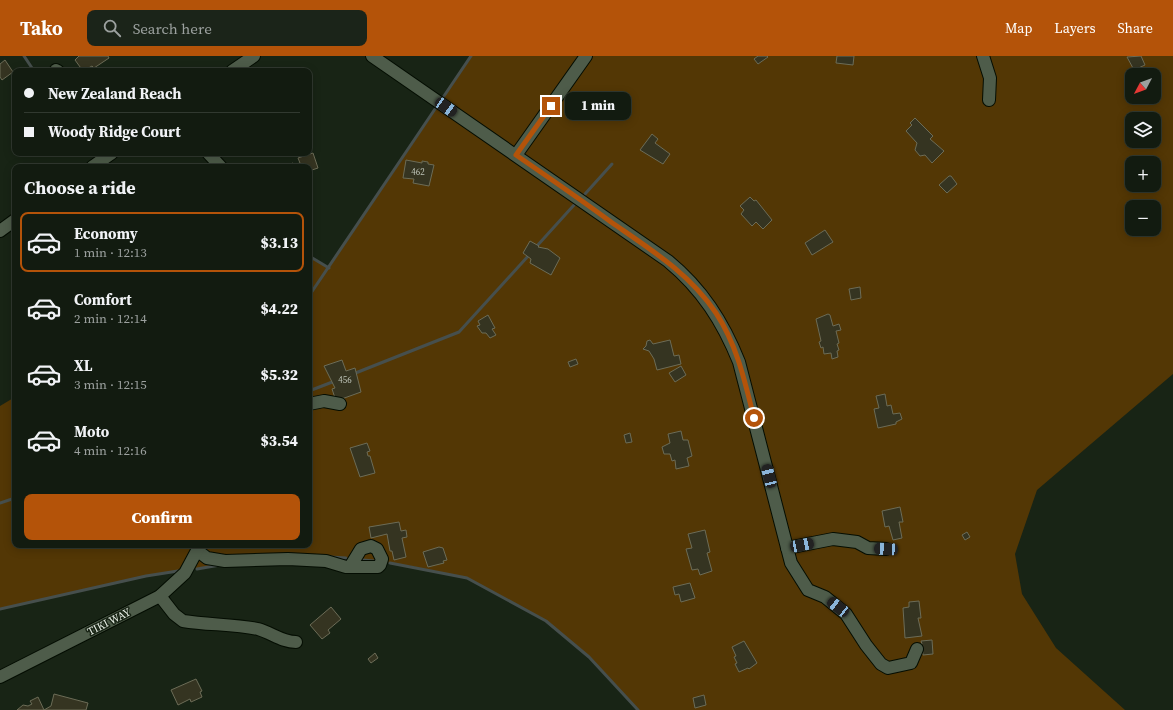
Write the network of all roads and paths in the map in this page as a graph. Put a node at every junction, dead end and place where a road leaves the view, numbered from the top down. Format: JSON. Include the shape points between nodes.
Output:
{"nodes":[{"id":1,"x":254,"y":56,"type":"edge"},
{"id":2,"x":372,"y":56,"type":"edge"},
{"id":3,"x":586,"y":56,"type":"edge"},
{"id":4,"x":984,"y":56,"type":"edge"},
{"id":5,"x":236,"y":68,"type":"edge"},
{"id":6,"x":989,"y":100,"type":"dead end"},
{"id":7,"x":516,"y":155,"type":"junction"},
{"id":8,"x":108,"y":156,"type":"edge"},
{"id":9,"x":211,"y":156,"type":"edge"},
{"id":10,"x":96,"y":164,"type":"edge"},
{"id":11,"x":218,"y":164,"type":"edge"},
{"id":12,"x":12,"y":222,"type":"edge"},
{"id":13,"x":1,"y":229,"type":"edge"},
{"id":14,"x":312,"y":403,"type":"edge"},
{"id":15,"x":340,"y":404,"type":"dead end"},
{"id":16,"x":199,"y":548,"type":"edge"},
{"id":17,"x":787,"y":548,"type":"junction"},
{"id":18,"x":886,"y":549,"type":"dead end"},
{"id":19,"x":350,"y":567,"type":"dead end"},
{"id":20,"x":160,"y":596,"type":"junction"},
{"id":21,"x":296,"y":642,"type":"dead end"},
{"id":22,"x":917,"y":649,"type":"dead end"},
{"id":23,"x":0,"y":677,"type":"edge"}],
"edges":[{"from":1,"to":5,"type":"street"},
{"from":2,"to":7,"type":"street"},
{"from":3,"to":7,"type":"street"},
{"from":4,"to":6,"type":"street","via":[[990,78]]},
{"from":7,"to":17,"type":"street","via":[[668,261],[695,286],[717,314],[739,362]]},
{"from":8,"to":10,"type":"street"},
{"from":9,"to":11,"type":"street"},
{"from":12,"to":13,"type":"street"},
{"from":14,"to":15,"type":"street","via":[[324,401]]},
{"from":16,"to":19,"type":"street","via":[[207,558],[225,561],[288,560],[326,562]]},
{"from":16,"to":20,"type":"street","name":"TIKI WAY","via":[[185,574]]},
{"from":17,"to":18,"type":"street","via":[[833,539],[857,542],[868,548]]},
{"from":17,"to":22,"type":"street","via":[[796,573],[808,590],[825,597],[846,614],[882,664],[888,668],[911,663]]},
{"from":20,"to":21,"type":"street","via":[[183,621],[258,629],[274,634],[286,642]]},
{"from":20,"to":23,"type":"street","name":"TIKI WAY"}]}
